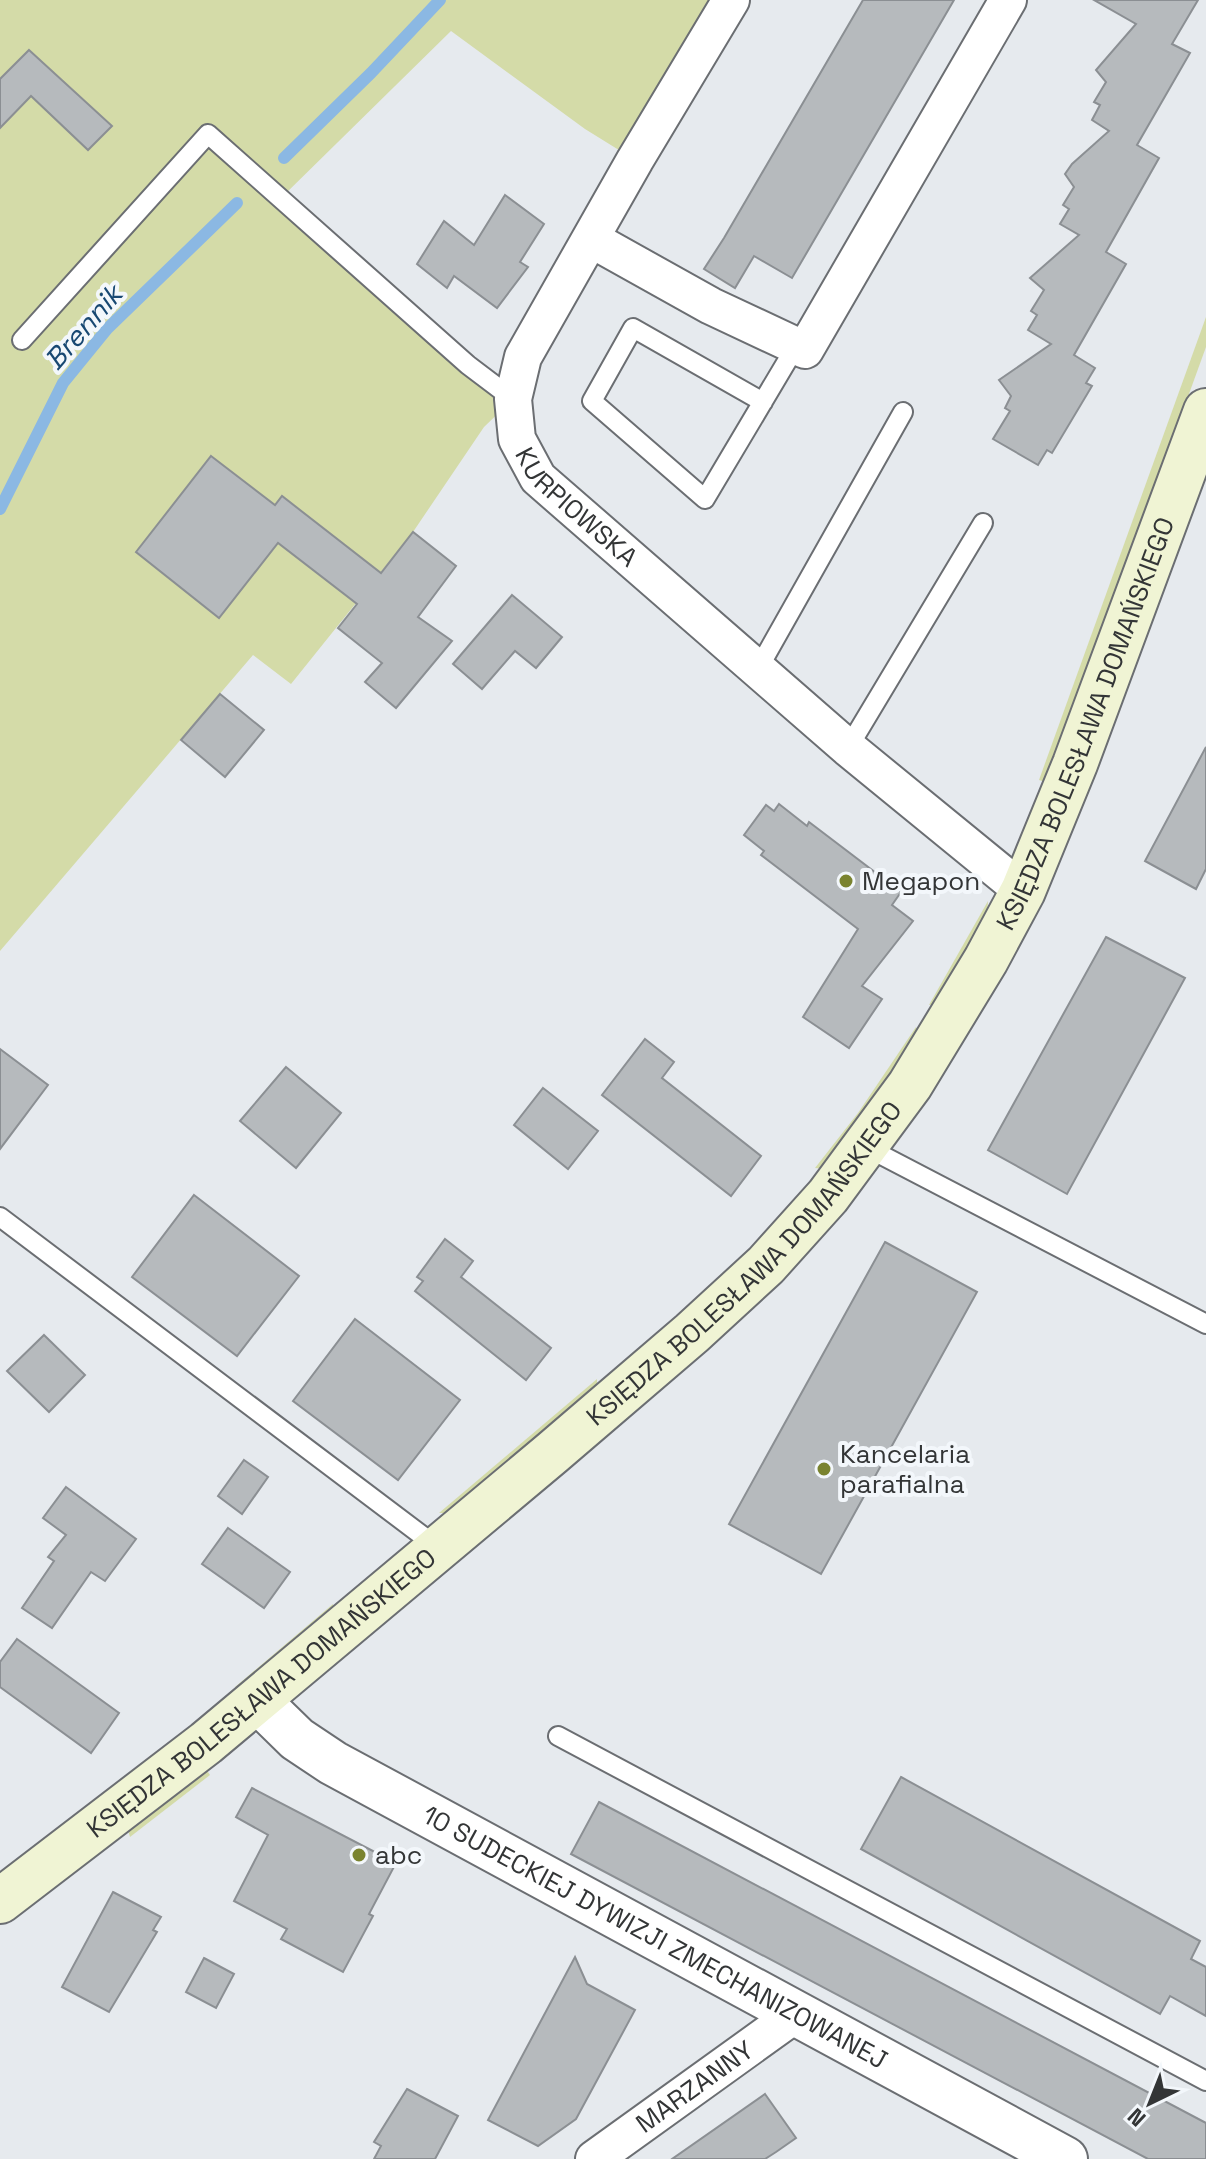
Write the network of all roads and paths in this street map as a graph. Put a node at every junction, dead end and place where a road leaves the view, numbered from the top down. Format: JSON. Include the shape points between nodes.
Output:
{"nodes":[{"id":1,"x":731,"y":0,"type":"edge"},
{"id":2,"x":1008,"y":0,"type":"edge"},
{"id":3,"x":591,"y":239,"type":"junction"},
{"id":4,"x":22,"y":340,"type":"dead end"},
{"id":5,"x":796,"y":346,"type":"junction"},
{"id":6,"x":513,"y":399,"type":"junction"},
{"id":7,"x":763,"y":402,"type":"junction"},
{"id":8,"x":1206,"y":411,"type":"edge"},
{"id":9,"x":903,"y":412,"type":"dead end"},
{"id":10,"x":983,"y":523,"type":"dead end"},
{"id":11,"x":758,"y":669,"type":"junction"},
{"id":12,"x":848,"y":748,"type":"junction"},
{"id":13,"x":1023,"y":891,"type":"junction"},
{"id":14,"x":866,"y":1147,"type":"junction"},
{"id":15,"x":0,"y":1217,"type":"edge"},
{"id":16,"x":1206,"y":1324,"type":"edge"},
{"id":17,"x":440,"y":1549,"type":"junction"},
{"id":18,"x":258,"y":1701,"type":"junction"},
{"id":19,"x":558,"y":1736,"type":"dead end"},
{"id":20,"x":0,"y":1901,"type":"edge"},
{"id":21,"x":797,"y":2013,"type":"junction"},
{"id":22,"x":1206,"y":2081,"type":"edge"},
{"id":23,"x":594,"y":2159,"type":"edge"},
{"id":24,"x":1065,"y":2159,"type":"edge"}],
"edges":[{"from":1,"to":3,"type":"street","name":"KURPIOWSKA"},
{"from":2,"to":5,"type":"street","via":[[805,350]]},
{"from":3,"to":5,"type":"street"},
{"from":3,"to":6,"type":"street","name":"KURPIOWSKA","via":[[523,357]]},
{"from":4,"to":6,"type":"lane","via":[[208,134]]},
{"from":5,"to":7,"type":"lane"},
{"from":6,"to":11,"type":"street","name":"KURPIOWSKA","via":[[517,439],[538,478]]},
{"from":7,"to":7,"type":"lane","via":[[705,499],[592,401],[633,328]]},
{"from":8,"to":13,"type":"main road","name":"KSIĘDZA BOLESŁAWA DOMAŃSKIEGO"},
{"from":9,"to":11,"type":"lane"},
{"from":10,"to":12,"type":"lane"},
{"from":11,"to":12,"type":"street","name":"KURPIOWSKA"},
{"from":12,"to":13,"type":"street","name":"KURPIOWSKA"},
{"from":13,"to":14,"type":"main road","name":"KSIĘDZA BOLESŁAWA DOMAŃSKIEGO","via":[[948,1025]]},
{"from":14,"to":16,"type":"lane"},
{"from":14,"to":17,"type":"main road","name":"KSIĘDZA BOLESŁAWA DOMAŃSKIEGO","via":[[766,1265]]},
{"from":15,"to":17,"type":"lane"},
{"from":17,"to":18,"type":"main road","name":"KSIĘDZA BOLESŁAWA DOMAŃSKIEGO"},
{"from":18,"to":20,"type":"main road","name":"KSIĘDZA BOLESŁAWA DOMAŃSKIEGO"},
{"from":18,"to":21,"type":"street","name":"10 SUDECKIEJ DYWIZJI ZMECHANIZOWANEJ","via":[[297,1739],[333,1763]]},
{"from":19,"to":22,"type":"lane"},
{"from":21,"to":23,"type":"street","name":"MARZANNY"},
{"from":21,"to":24,"type":"street","name":"10 SUDECKIEJ DYWIZJI ZMECHANIZOWANEJ"}]}
